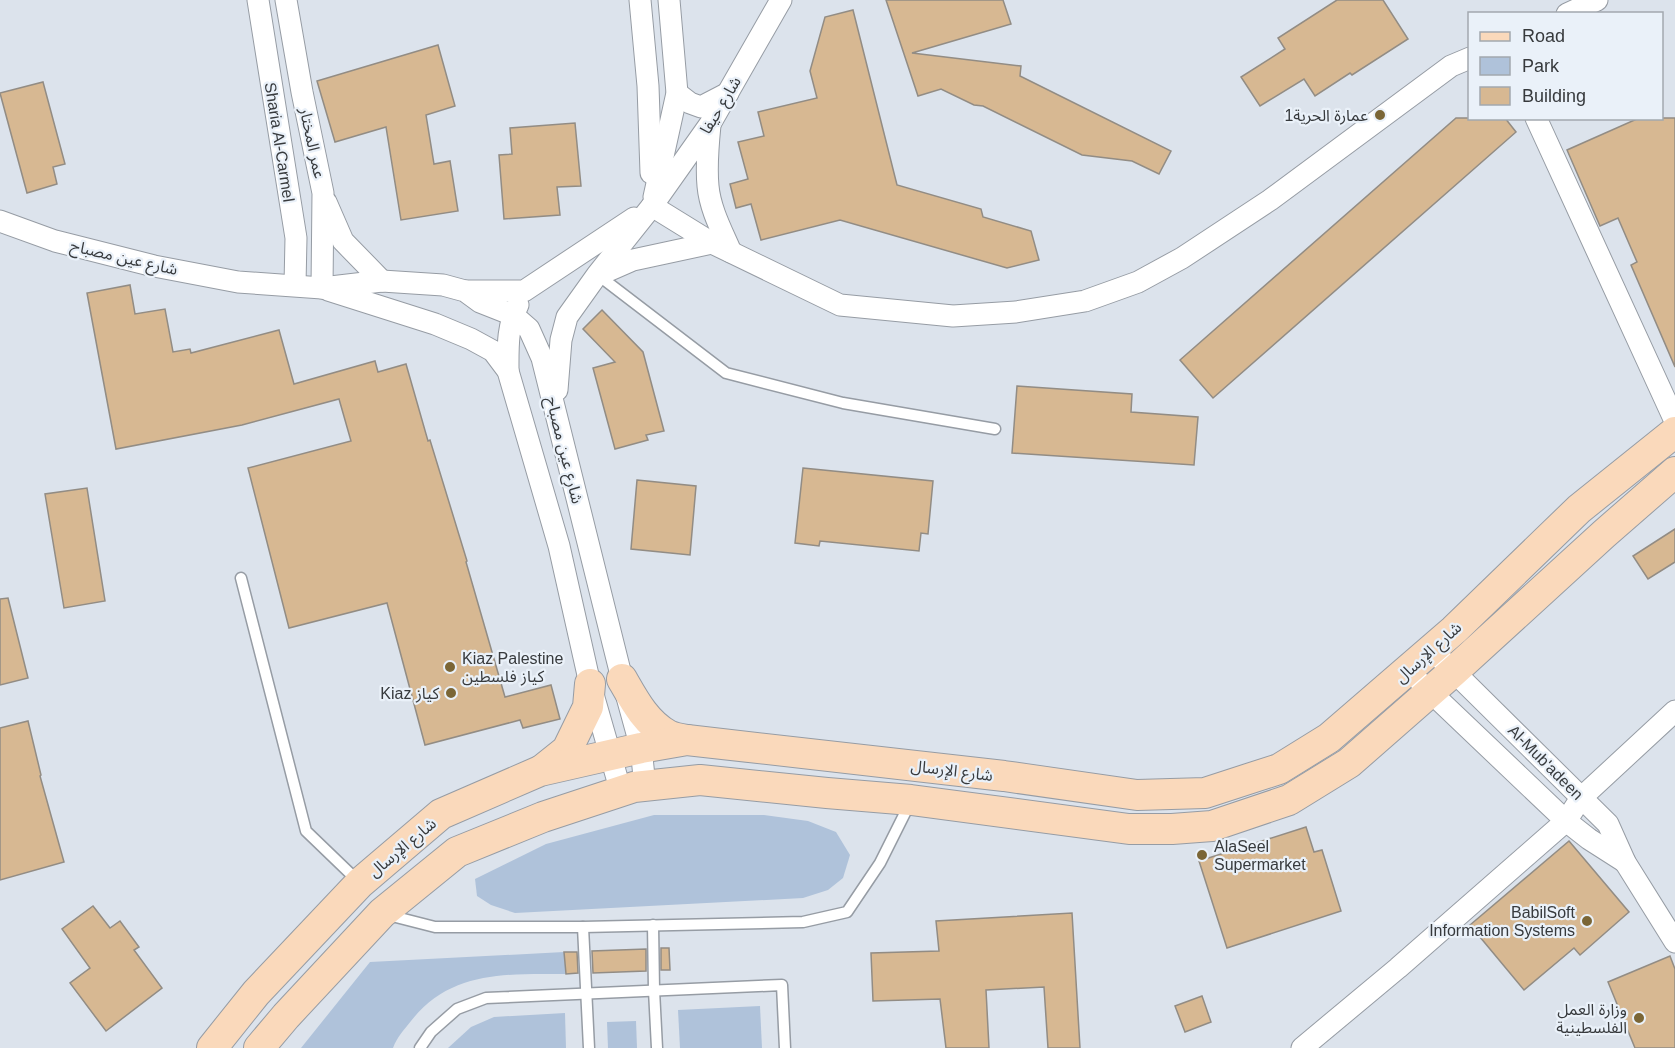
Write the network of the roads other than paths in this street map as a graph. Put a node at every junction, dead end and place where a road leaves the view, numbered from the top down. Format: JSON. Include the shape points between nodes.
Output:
{"nodes":[{"id":1,"x":258,"y":0,"type":"edge"},
{"id":2,"x":286,"y":0,"type":"edge"},
{"id":3,"x":640,"y":0,"type":"edge"},
{"id":4,"x":669,"y":0,"type":"edge"},
{"id":5,"x":782,"y":0,"type":"edge"},
{"id":6,"x":1597,"y":0,"type":"edge"},
{"id":7,"x":1571,"y":12,"type":"edge"},
{"id":8,"x":1468,"y":59,"type":"edge"},
{"id":9,"x":728,"y":92,"type":"junction"},
{"id":10,"x":676,"y":93,"type":"junction"},
{"id":11,"x":1537,"y":120,"type":"edge"},
{"id":12,"x":710,"y":124,"type":"junction"},
{"id":13,"x":323,"y":193,"type":"junction"},
{"id":14,"x":652,"y":206,"type":"junction"},
{"id":15,"x":0,"y":221,"type":"edge"},
{"id":16,"x":722,"y":248,"type":"junction"},
{"id":17,"x":597,"y":275,"type":"junction"},
{"id":18,"x":382,"y":281,"type":"junction"},
{"id":19,"x":295,"y":285,"type":"junction"},
{"id":20,"x":322,"y":288,"type":"junction"},
{"id":21,"x":465,"y":291,"type":"junction"},
{"id":22,"x":525,"y":291,"type":"junction"},
{"id":23,"x":513,"y":315,"type":"junction"},
{"id":24,"x":508,"y":371,"type":"junction"},
{"id":25,"x":555,"y":411,"type":"junction"},
{"id":26,"x":1675,"y":421,"type":"edge"},
{"id":27,"x":995,"y":429,"type":"dead end"},
{"id":28,"x":1675,"y":432,"type":"edge"},
{"id":29,"x":1675,"y":472,"type":"edge"},
{"id":30,"x":241,"y":578,"type":"dead end"},
{"id":31,"x":1432,"y":650,"type":"junction"},
{"id":32,"x":1409,"y":670,"type":"junction"},
{"id":33,"x":1454,"y":671,"type":"junction"},
{"id":34,"x":622,"y":680,"type":"junction"},
{"id":35,"x":590,"y":684,"type":"junction"},
{"id":36,"x":1430,"y":692,"type":"junction"},
{"id":37,"x":1675,"y":711,"type":"edge"},
{"id":38,"x":687,"y":740,"type":"junction"},
{"id":39,"x":641,"y":748,"type":"junction"},
{"id":40,"x":610,"y":756,"type":"junction"},
{"id":41,"x":540,"y":771,"type":"junction"},
{"id":42,"x":633,"y":789,"type":"junction"},
{"id":43,"x":1581,"y":798,"type":"junction"},
{"id":44,"x":911,"y":800,"type":"junction"},
{"id":45,"x":1566,"y":821,"type":"junction"},
{"id":46,"x":1625,"y":862,"type":"junction"},
{"id":47,"x":360,"y":883,"type":"junction"},
{"id":48,"x":382,"y":913,"type":"junction"},
{"id":49,"x":653,"y":926,"type":"junction"},
{"id":50,"x":583,"y":927,"type":"junction"},
{"id":51,"x":1675,"y":942,"type":"edge"},
{"id":52,"x":654,"y":990,"type":"junction"},
{"id":53,"x":587,"y":993,"type":"junction"},
{"id":54,"x":212,"y":1048,"type":"edge"},
{"id":55,"x":259,"y":1048,"type":"edge"},
{"id":56,"x":420,"y":1048,"type":"edge"},
{"id":57,"x":589,"y":1048,"type":"edge"},
{"id":58,"x":657,"y":1048,"type":"edge"},
{"id":59,"x":785,"y":1048,"type":"edge"},
{"id":60,"x":1302,"y":1048,"type":"edge"}],
"edges":[{"from":1,"to":19,"type":"street","name":"Sharia Al-Carmel","via":[[296,238]]},
{"from":2,"to":13,"type":"street","name":"عمر المختار"},
{"from":3,"to":14,"type":"street"},
{"from":4,"to":10,"type":"street"},
{"from":5,"to":9,"type":"street","name":"شارع حيفا"},
{"from":6,"to":7,"type":"street"},
{"from":8,"to":16,"type":"street","via":[[1451,66],[1270,200],[1182,258],[1138,282],[1085,301],[1017,312],[953,316],[840,305]]},
{"from":9,"to":10,"type":"street","via":[[701,107]]},
{"from":9,"to":12,"type":"street","name":"شارع حيفا"},
{"from":10,"to":14,"type":"street"},
{"from":11,"to":26,"type":"street"},
{"from":12,"to":14,"type":"street","name":"شارع حيفا"},
{"from":12,"to":16,"type":"street","via":[[708,188]]},
{"from":13,"to":18,"type":"street","via":[[343,241]]},
{"from":13,"to":20,"type":"street","name":"عمر المختار"},
{"from":14,"to":16,"type":"street"},
{"from":14,"to":17,"type":"street","name":"شارع حيفا"},
{"from":14,"to":22,"type":"street"},
{"from":15,"to":19,"type":"street","name":"شارع عين مصباح","via":[[55,241],[154,266],[238,282]]},
{"from":16,"to":17,"type":"street","via":[[633,260]]},
{"from":17,"to":25,"type":"street","name":"شارع حيفا","via":[[567,317],[561,340]]},
{"from":17,"to":27,"type":"lane","via":[[726,373],[843,403]]},
{"from":18,"to":20,"type":"street","name":"شارع عين مصباح"},
{"from":18,"to":21,"type":"street","name":"شارع عين مصباح","via":[[443,285]]},
{"from":19,"to":20,"type":"street","name":"شارع عين مصباح"},
{"from":20,"to":24,"type":"street","name":"شارع عين مصباح","via":[[471,339],[494,351]]},
{"from":21,"to":22,"type":"street"},
{"from":21,"to":23,"type":"street","name":"شارع عين مصباح","via":[[480,302]]},
{"from":22,"to":23,"type":"street"},
{"from":23,"to":24,"type":"street"},
{"from":23,"to":25,"type":"street","name":"شارع عين مصباح","via":[[529,329],[543,358]]},
{"from":24,"to":35,"type":"street","name":"شارع عين مصباح","via":[[559,546]]},
{"from":25,"to":34,"type":"street","name":"شارع عين مصباح"},
{"from":28,"to":31,"type":"main road","name":"شارع الإرسال","via":[[1579,509]]},
{"from":29,"to":33,"type":"main road","name":"شارع الإرسال"},
{"from":30,"to":47,"type":"lane","via":[[306,831]]},
{"from":31,"to":32,"type":"main road","name":"شارع الإرسال"},
{"from":31,"to":33,"type":"street","name":"Al-Mub'adeen"},
{"from":32,"to":36,"type":"street"},
{"from":32,"to":38,"type":"main road","name":"شارع الإرسال","via":[[1329,738],[1279,769],[1205,793],[1137,795]]},
{"from":33,"to":36,"type":"main road","name":"شارع الإرسال"},
{"from":33,"to":43,"type":"street","name":"Al-Mub'adeen"},
{"from":34,"to":38,"type":"main road","via":[[641,713],[670,736]]},
{"from":34,"to":39,"type":"street","name":"شارع عين مصباح"},
{"from":35,"to":40,"type":"street","name":"شارع عين مصباح"},
{"from":35,"to":41,"type":"main road","via":[[588,707],[567,750]]},
{"from":36,"to":44,"type":"main road","name":"شارع الإرسال","via":[[1329,776],[1289,800],[1212,826],[1129,829]]},
{"from":36,"to":45,"type":"street"},
{"from":37,"to":43,"type":"street"},
{"from":38,"to":39,"type":"main road","name":"شارع الإرسال"},
{"from":39,"to":40,"type":"main road","name":"شارع الإرسال"},
{"from":39,"to":42,"type":"street","name":"شارع عين مصباح"},
{"from":40,"to":41,"type":"main road","name":"شارع الإرسال"},
{"from":40,"to":42,"type":"street","name":"شارع عين مصباح"},
{"from":41,"to":47,"type":"main road","name":"شارع الإرسال","via":[[441,814]]},
{"from":42,"to":44,"type":"main road","name":"شارع الإرسال","via":[[700,780]]},
{"from":42,"to":48,"type":"main road","name":"شارع الإرسال","via":[[543,817],[458,852]]},
{"from":43,"to":45,"type":"street"},
{"from":43,"to":46,"type":"street","name":"Al-Mub'adeen","via":[[1608,824]]},
{"from":44,"to":49,"type":"lane","via":[[880,862],[847,912],[803,922]]},
{"from":45,"to":46,"type":"street"},
{"from":45,"to":60,"type":"street"},
{"from":46,"to":51,"type":"street","name":"Al-Mub'adeen"},
{"from":47,"to":54,"type":"main road","name":"شارع الإرسال","via":[[256,993]]},
{"from":48,"to":50,"type":"lane","via":[[435,927]]},
{"from":48,"to":55,"type":"main road","name":"شارع الإرسال"},
{"from":49,"to":50,"type":"lane"},
{"from":49,"to":52,"type":"lane"},
{"from":50,"to":53,"type":"lane"},
{"from":52,"to":53,"type":"lane"},
{"from":52,"to":58,"type":"lane"},
{"from":52,"to":59,"type":"lane","via":[[782,985]]},
{"from":53,"to":56,"type":"lane","via":[[486,998],[457,1009],[430,1032]]},
{"from":53,"to":57,"type":"lane"}]}
